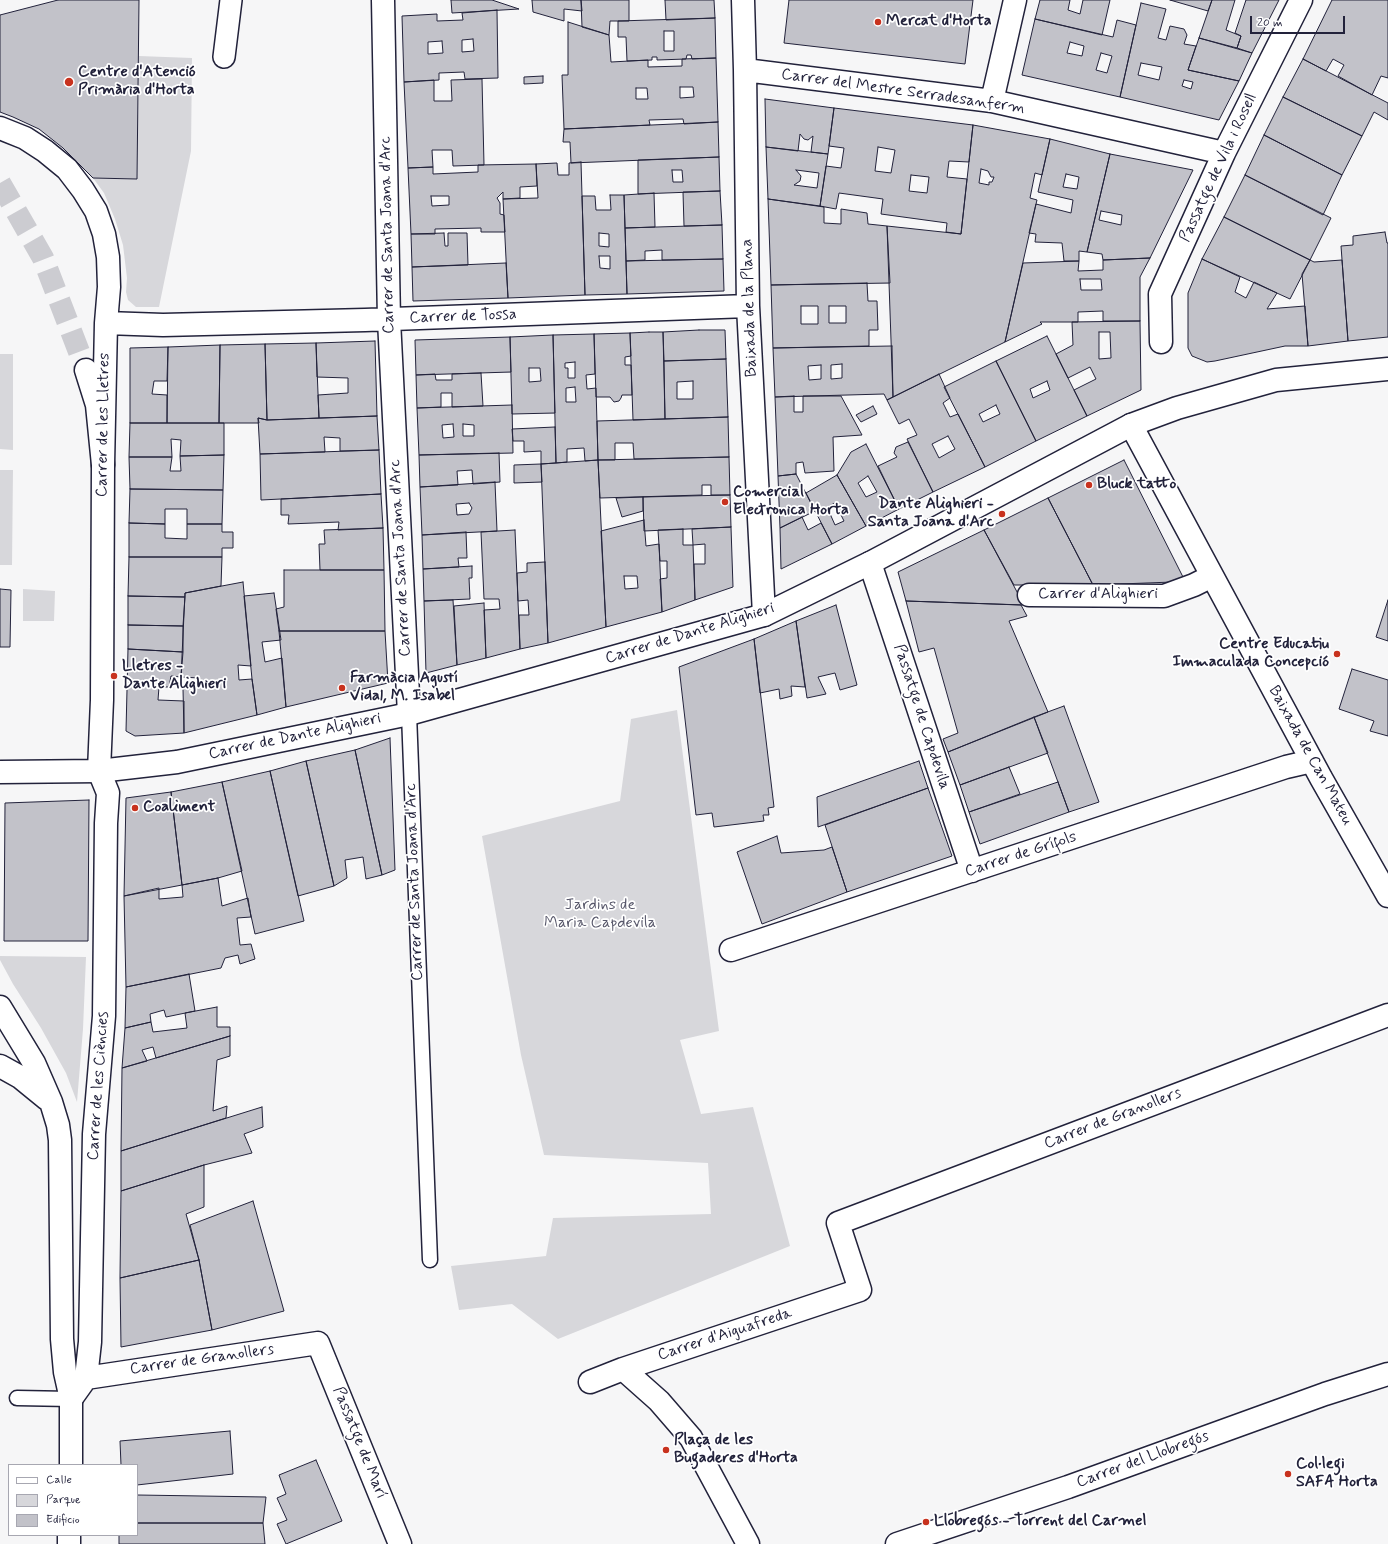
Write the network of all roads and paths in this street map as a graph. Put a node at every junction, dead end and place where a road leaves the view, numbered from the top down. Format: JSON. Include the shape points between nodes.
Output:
{"nodes":[{"id":1,"x":231,"y":0,"type":"edge"},
{"id":2,"x":383,"y":0,"type":"edge"},
{"id":3,"x":743,"y":0,"type":"edge"},
{"id":4,"x":1015,"y":0,"type":"edge"},
{"id":5,"x":1301,"y":0,"type":"edge"},
{"id":6,"x":224,"y":57,"type":"dead end"},
{"id":7,"x":745,"y":70,"type":"junction"},
{"id":8,"x":992,"y":101,"type":"junction"},
{"id":9,"x":0,"y":128,"type":"edge"},
{"id":10,"x":1224,"y":153,"type":"junction"},
{"id":11,"x":748,"y":306,"type":"junction"},
{"id":12,"x":389,"y":320,"type":"junction"},
{"id":13,"x":106,"y":323,"type":"junction"},
{"id":14,"x":1161,"y":342,"type":"dead end"},
{"id":15,"x":1388,"y":369,"type":"edge"},
{"id":16,"x":86,"y":370,"type":"tunnel mouth"},
{"id":17,"x":1131,"y":425,"type":"junction"},
{"id":18,"x":103,"y":465,"type":"junction"},
{"id":19,"x":870,"y":563,"type":"junction"},
{"id":20,"x":1212,"y":576,"type":"junction"},
{"id":21,"x":1029,"y":595,"type":"dead end"},
{"id":22,"x":764,"y":615,"type":"junction"},
{"id":23,"x":409,"y":714,"type":"junction"},
{"id":24,"x":1312,"y":761,"type":"junction"},
{"id":25,"x":99,"y":771,"type":"junction"},
{"id":26,"x":0,"y":772,"type":"edge"},
{"id":27,"x":972,"y":871,"type":"junction"},
{"id":28,"x":1388,"y":896,"type":"edge"},
{"id":29,"x":731,"y":950,"type":"dead end"},
{"id":30,"x":0,"y":1007,"type":"edge"},
{"id":31,"x":1388,"y":1015,"type":"edge"},
{"id":32,"x":0,"y":1066,"type":"edge"},
{"id":33,"x":51,"y":1102,"type":"junction"},
{"id":34,"x":430,"y":1260,"type":"dead end"},
{"id":35,"x":860,"y":1290,"type":"joint"},
{"id":36,"x":318,"y":1343,"type":"joint"},
{"id":37,"x":623,"y":1369,"type":"junction"},
{"id":38,"x":1388,"y":1374,"type":"edge"},
{"id":39,"x":86,"y":1378,"type":"junction"},
{"id":40,"x":590,"y":1382,"type":"dead end"},
{"id":41,"x":17,"y":1398,"type":"dead end"},
{"id":42,"x":71,"y":1399,"type":"junction"},
{"id":43,"x":71,"y":1464,"type":"edge"},
{"id":44,"x":400,"y":1544,"type":"edge"},
{"id":45,"x":748,"y":1544,"type":"edge"},
{"id":46,"x":897,"y":1544,"type":"edge"}],
"edges":[{"from":1,"to":6,"type":"street"},
{"from":2,"to":12,"type":"street","name":"Carrer de Santa Joana d'Arc"},
{"from":3,"to":7,"type":"street","name":"Baixada de la Plana"},
{"from":4,"to":8,"type":"street"},
{"from":5,"to":10,"type":"street","name":"Passatge de Vila i Rosell"},
{"from":7,"to":8,"type":"street","name":"Carrer del Mestre Serradesanferm"},
{"from":7,"to":11,"type":"street","name":"Baixada de la Plana"},
{"from":8,"to":10,"type":"street","name":"Carrer del Mestre Serradesanferm"},
{"from":9,"to":13,"type":"street","name":"Carrer de les Lletres","via":[[24,138],[67,168],[96,211],[108,257]]},
{"from":10,"to":14,"type":"street","name":"Passatge de Vila i Rosell","via":[[1160,294]]},
{"from":11,"to":12,"type":"street","name":"Carrer de Tossa"},
{"from":11,"to":22,"type":"street","name":"Baixada de la Plana"},
{"from":12,"to":13,"type":"street","name":"Carrer de Tossa","via":[[163,326]]},
{"from":12,"to":23,"type":"street","name":"Carrer de Santa Joana d'Arc"},
{"from":13,"to":18,"type":"street","name":"Carrer de les Lletres"},
{"from":15,"to":17,"type":"street","name":"Carrer de Dante Alighieri","via":[[1276,380],[1176,408]]},
{"from":16,"to":18,"type":"street","via":[[97,405]]},
{"from":17,"to":19,"type":"street","name":"Carrer de Dante Alighieri"},
{"from":17,"to":20,"type":"street","name":"Baixada de Can Mateu"},
{"from":18,"to":25,"type":"street","name":"Carrer de les Lletres","via":[[102,700]]},
{"from":19,"to":22,"type":"street","name":"Carrer de Dante Alighieri"},
{"from":19,"to":27,"type":"street","name":"Passatge de Capdevila"},
{"from":20,"to":21,"type":"street","name":"Carrer d'Alighieri","via":[[1164,596]]},
{"from":20,"to":24,"type":"street","name":"Baixada de Can Mateu"},
{"from":22,"to":23,"type":"street","name":"Carrer de Dante Alighieri"},
{"from":23,"to":25,"type":"street","name":"Carrer de Dante Alighieri","via":[[177,762]]},
{"from":23,"to":34,"type":"lane","name":"Carrer de Santa Joana d'Arc"},
{"from":24,"to":27,"type":"street","name":"Carrer de Grífols","via":[[1286,767]]},
{"from":24,"to":28,"type":"street","name":"Baixada de Can Mateu"},
{"from":25,"to":26,"type":"street","name":"Carrer de Dante Alighieri"},
{"from":25,"to":39,"type":"street","name":"Carrer de les Ciències","via":[[108,793],[104,1016],[94,1134],[90,1342]]},
{"from":27,"to":29,"type":"street","name":"Carrer de Grífols"},
{"from":30,"to":33,"type":"street","via":[[34,1063]]},
{"from":31,"to":35,"type":"street","name":"Carrer de Granollers","via":[[838,1223]]},
{"from":32,"to":33,"type":"street","via":[[20,1077]]},
{"from":33,"to":42,"type":"street","via":[[60,1140],[62,1339]]},
{"from":35,"to":37,"type":"street","name":"Carrer d'Aiguafreda"},
{"from":36,"to":39,"type":"street","name":"Carrer de Granollers"},
{"from":36,"to":44,"type":"street","name":"Passatge de Marí"},
{"from":37,"to":40,"type":"street","name":"Carrer d'Aiguafreda"},
{"from":37,"to":45,"type":"street","via":[[659,1401],[691,1438]]},
{"from":38,"to":46,"type":"street","name":"Carrer del Llobregós","via":[[1068,1487]]},
{"from":39,"to":42,"type":"street","name":"Carrer de les Ciències"},
{"from":41,"to":42,"type":"lane"},
{"from":42,"to":43,"type":"street"}]}
